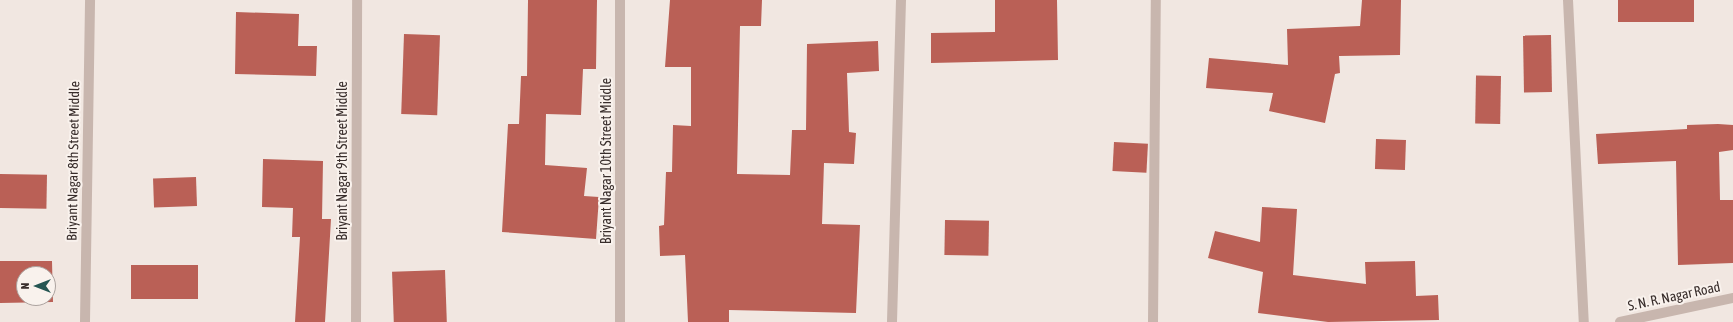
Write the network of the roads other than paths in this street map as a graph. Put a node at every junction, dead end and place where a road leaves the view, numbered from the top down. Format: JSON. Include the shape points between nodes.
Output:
{"nodes":[{"id":1,"x":90,"y":0,"type":"edge"},
{"id":2,"x":357,"y":0,"type":"edge"},
{"id":3,"x":620,"y":0,"type":"edge"},
{"id":4,"x":901,"y":0,"type":"edge"},
{"id":5,"x":1156,"y":0,"type":"edge"},
{"id":6,"x":1568,"y":0,"type":"edge"},
{"id":7,"x":1733,"y":298,"type":"edge"},
{"id":8,"x":85,"y":322,"type":"edge"},
{"id":9,"x":356,"y":322,"type":"edge"},
{"id":10,"x":620,"y":322,"type":"edge"},
{"id":11,"x":892,"y":322,"type":"edge"},
{"id":12,"x":1153,"y":322,"type":"edge"},
{"id":13,"x":1584,"y":322,"type":"edge"},
{"id":14,"x":1620,"y":322,"type":"edge"}],
"edges":[{"from":1,"to":8,"type":"street","name":"Briyant Nagar 8th Street Middle"},
{"from":2,"to":9,"type":"street","name":"Briyant Nagar 9th Street Middle"},
{"from":3,"to":10,"type":"street","name":"Briyant Nagar 10th Street Middle"},
{"from":4,"to":11,"type":"street"},
{"from":5,"to":12,"type":"street"},
{"from":6,"to":13,"type":"street"},
{"from":7,"to":14,"type":"street","name":"S. N. R. Nagar Road"}]}
